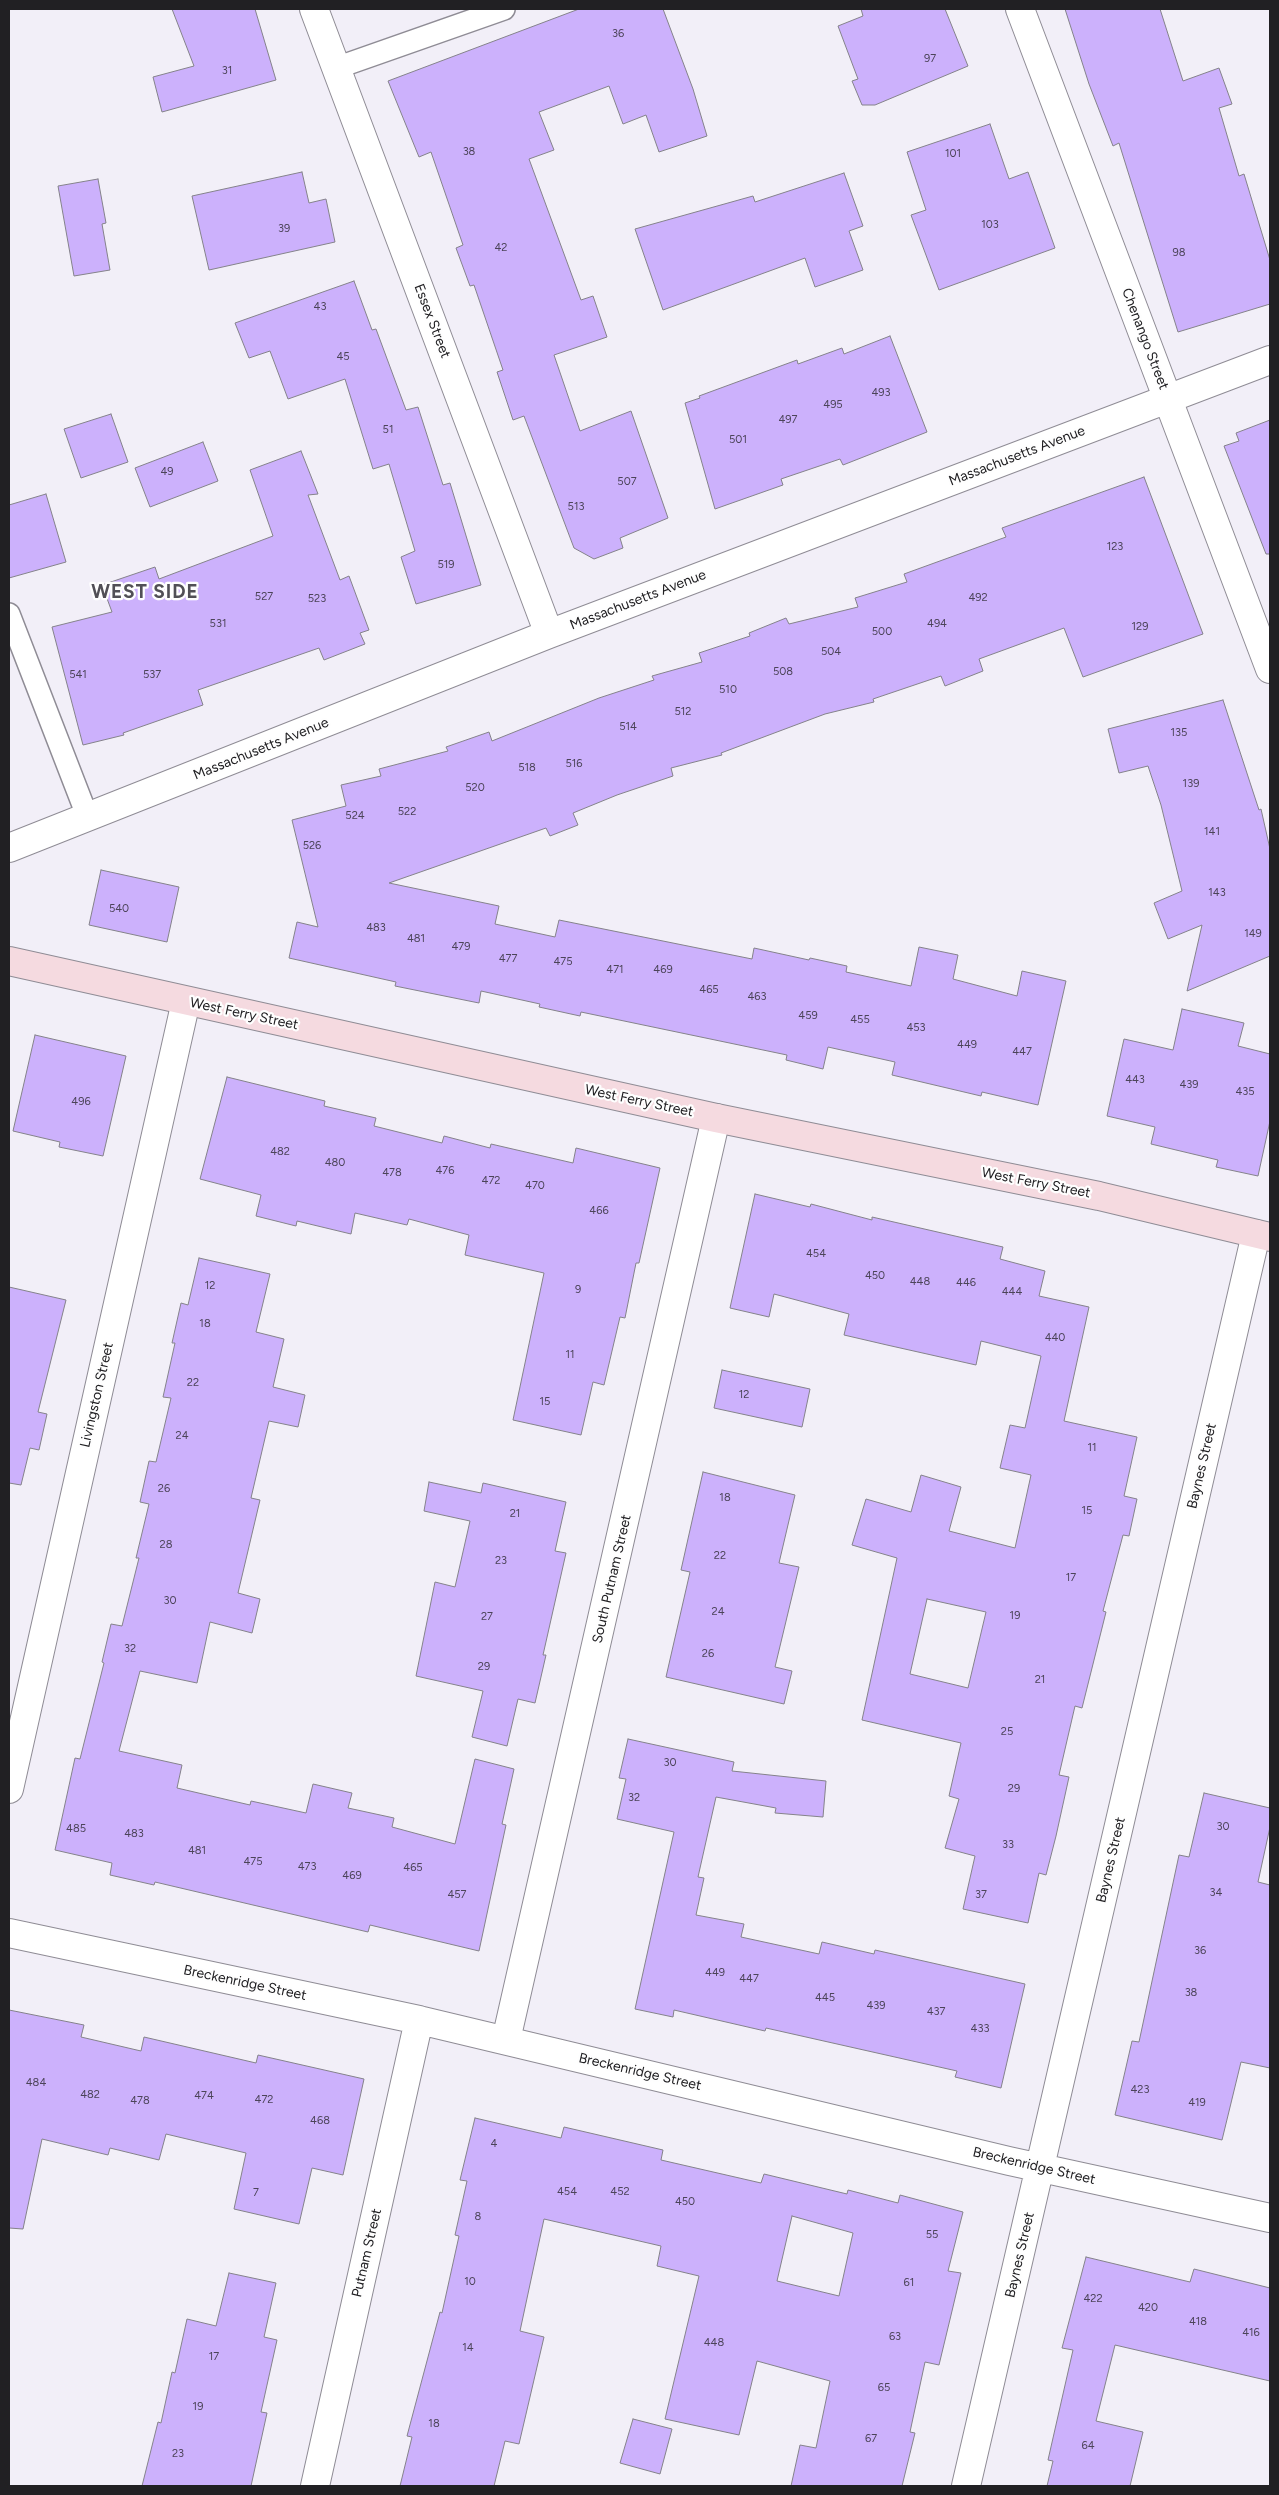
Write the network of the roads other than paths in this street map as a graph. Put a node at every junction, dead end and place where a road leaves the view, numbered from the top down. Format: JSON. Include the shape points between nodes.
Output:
{"nodes":[{"id":1,"x":314,"y":9,"type":"edge"},
{"id":2,"x":504,"y":9,"type":"edge"},
{"id":3,"x":1020,"y":9,"type":"edge"},
{"id":4,"x":336,"y":68,"type":"junction"},
{"id":5,"x":1270,"y":360,"type":"edge"},
{"id":6,"x":1168,"y":399,"type":"junction"},
{"id":7,"x":9,"y":614,"type":"edge"},
{"id":8,"x":549,"y":634,"type":"junction"},
{"id":9,"x":1270,"y":669,"type":"edge"},
{"id":10,"x":88,"y":818,"type":"junction"},
{"id":11,"x":9,"y":848,"type":"edge"},
{"id":12,"x":9,"y":961,"type":"edge"},
{"id":13,"x":186,"y":1001,"type":"junction"},
{"id":14,"x":716,"y":1118,"type":"junction"},
{"id":15,"x":1263,"y":1236,"type":"edge"},
{"id":16,"x":9,"y":1789,"type":"edge"},
{"id":17,"x":9,"y":1933,"type":"edge"},
{"id":18,"x":419,"y":2020,"type":"junction"},
{"id":19,"x":506,"y":2040,"type":"junction"},
{"id":20,"x":1040,"y":2168,"type":"junction"},
{"id":21,"x":1270,"y":2218,"type":"edge"},
{"id":22,"x":315,"y":2486,"type":"edge"},
{"id":23,"x":966,"y":2486,"type":"edge"}],
"edges":[{"from":1,"to":4,"type":"street","name":"Essex Street"},
{"from":2,"to":4,"type":"lane"},
{"from":3,"to":6,"type":"street","name":"Chenango Street"},
{"from":4,"to":8,"type":"street","name":"Essex Street"},
{"from":5,"to":6,"type":"street","name":"Massachusetts Avenue"},
{"from":6,"to":8,"type":"street","name":"Massachusetts Avenue"},
{"from":6,"to":9,"type":"street","name":"Chenango Street"},
{"from":7,"to":10,"type":"lane"},
{"from":8,"to":10,"type":"street","name":"Massachusetts Avenue"},
{"from":10,"to":11,"type":"street","name":"Massachusetts Avenue"},
{"from":12,"to":13,"type":"street","name":"West Ferry Street"},
{"from":13,"to":14,"type":"street","name":"West Ferry Street"},
{"from":13,"to":16,"type":"street","name":"Livingston Street"},
{"from":14,"to":15,"type":"street","name":"West Ferry Street","via":[[1099,1196]]},
{"from":14,"to":19,"type":"street","name":"South Putnam Street"},
{"from":15,"to":20,"type":"street","name":"Baynes Street"},
{"from":17,"to":18,"type":"street","name":"Breckenridge Street"},
{"from":18,"to":19,"type":"street","name":"Breckenridge Street"},
{"from":18,"to":22,"type":"street","name":"Putnam Street"},
{"from":19,"to":20,"type":"street","name":"Breckenridge Street"},
{"from":20,"to":21,"type":"street","name":"Breckenridge Street"},
{"from":20,"to":23,"type":"street","name":"Baynes Street"}]}
